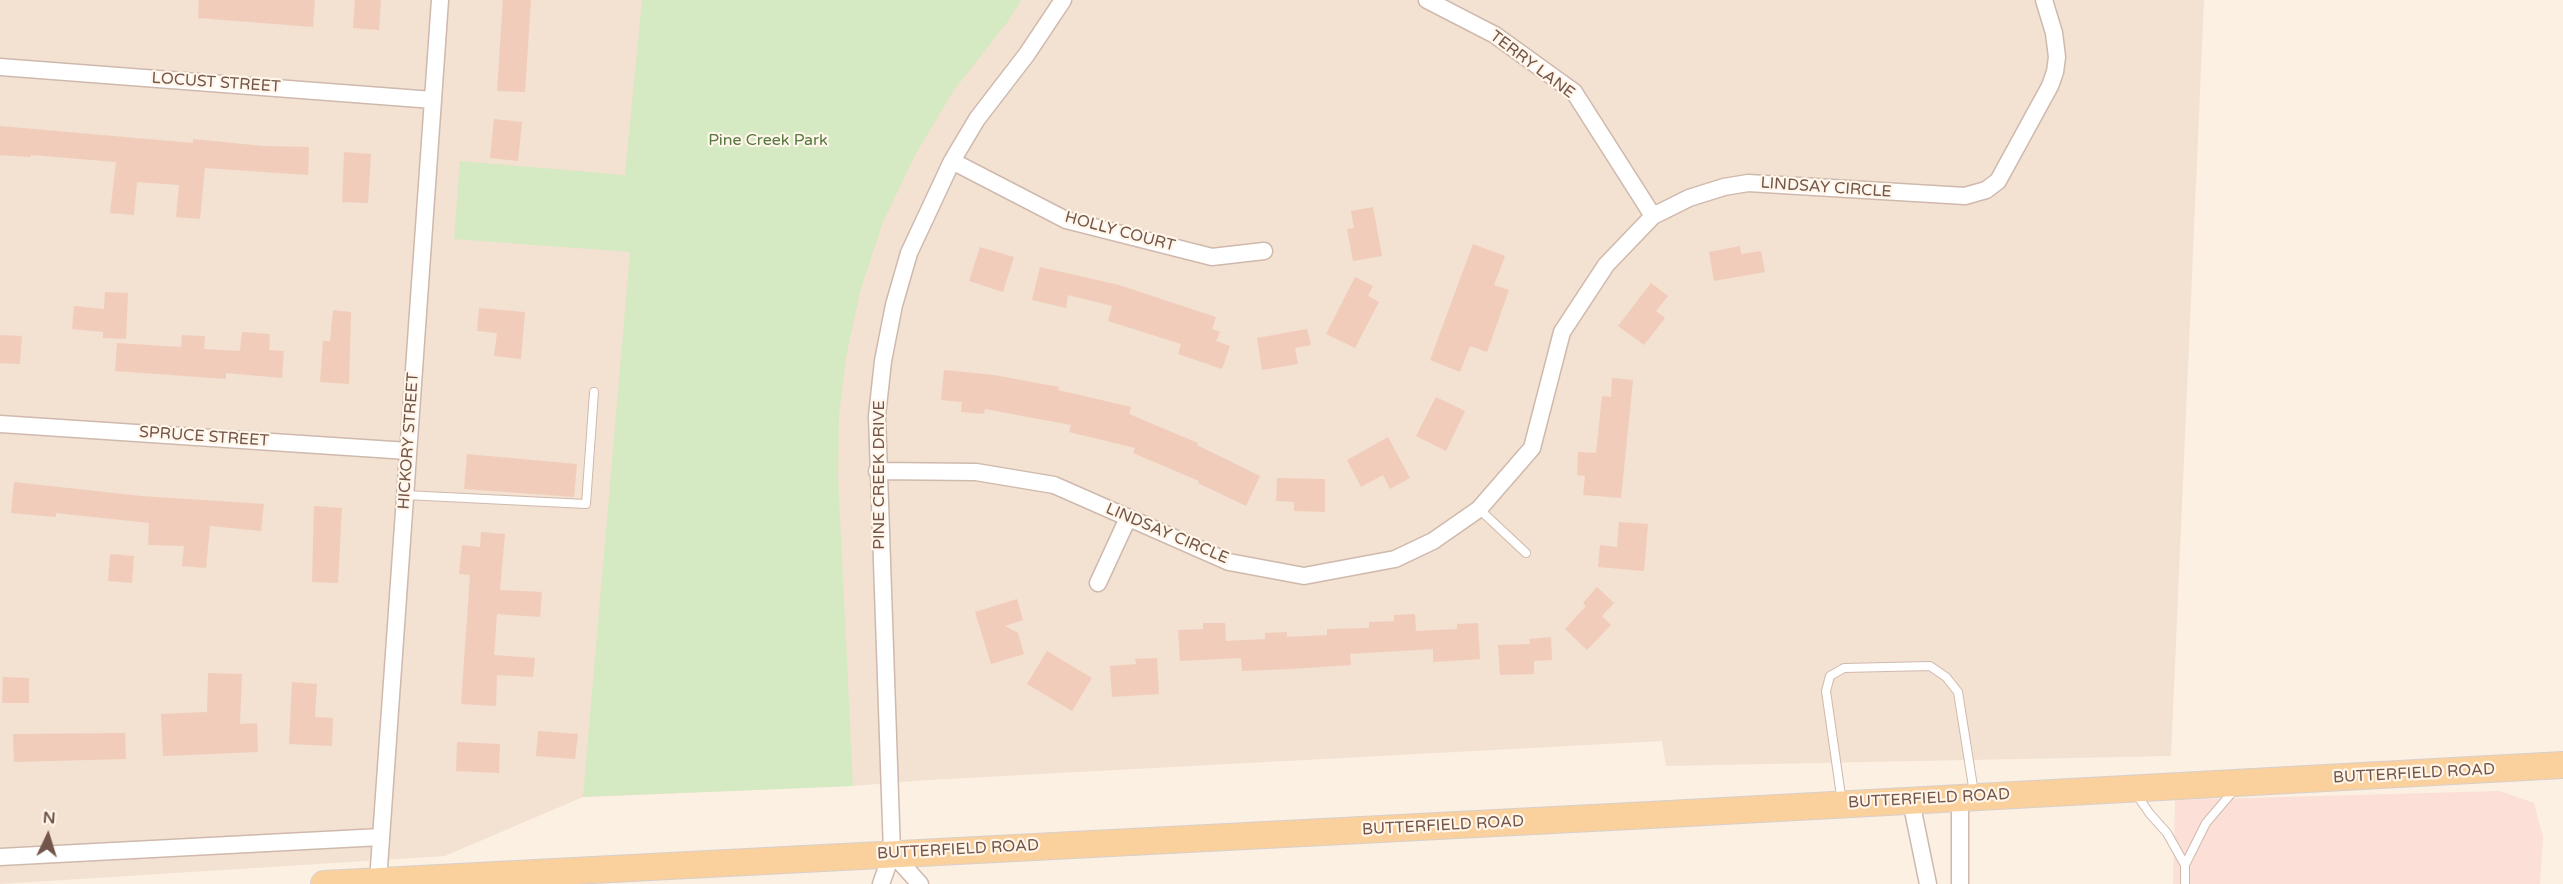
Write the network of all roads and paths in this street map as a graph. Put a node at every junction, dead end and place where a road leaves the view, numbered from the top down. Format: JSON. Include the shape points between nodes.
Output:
{"nodes":[{"id":1,"x":440,"y":0,"type":"edge"},
{"id":2,"x":1063,"y":0,"type":"edge"},
{"id":3,"x":1427,"y":0,"type":"edge"},
{"id":4,"x":2044,"y":0,"type":"edge"},
{"id":5,"x":0,"y":67,"type":"edge"},
{"id":6,"x":433,"y":100,"type":"junction"},
{"id":7,"x":952,"y":161,"type":"junction"},
{"id":8,"x":1653,"y":216,"type":"junction"},
{"id":9,"x":1264,"y":251,"type":"dead end"},
{"id":10,"x":594,"y":392,"type":"dead end"},
{"id":11,"x":0,"y":424,"type":"edge"},
{"id":12,"x":408,"y":451,"type":"junction"},
{"id":13,"x":877,"y":471,"type":"junction"},
{"id":14,"x":405,"y":495,"type":"junction"},
{"id":15,"x":1479,"y":509,"type":"junction"},
{"id":16,"x":1128,"y":518,"type":"junction"},
{"id":17,"x":1526,"y":553,"type":"dead end"},
{"id":18,"x":1098,"y":583,"type":"dead end"},
{"id":19,"x":2563,"y":765,"type":"edge"},
{"id":20,"x":2240,"y":783,"type":"junction"},
{"id":21,"x":2132,"y":788,"type":"junction"},
{"id":22,"x":1967,"y":797,"type":"junction"},
{"id":23,"x":1911,"y":801,"type":"junction"},
{"id":24,"x":1842,"y":805,"type":"junction"},
{"id":25,"x":381,"y":837,"type":"junction"},
{"id":26,"x":892,"y":854,"type":"junction"},
{"id":27,"x":0,"y":857,"type":"edge"},
{"id":28,"x":2186,"y":865,"type":"junction"},
{"id":29,"x":378,"y":881,"type":"junction"},
{"id":30,"x":324,"y":884,"type":"edge"},
{"id":31,"x":881,"y":884,"type":"edge"},
{"id":32,"x":920,"y":884,"type":"edge"},
{"id":33,"x":1928,"y":884,"type":"edge"},
{"id":34,"x":1960,"y":884,"type":"edge"},
{"id":35,"x":2186,"y":884,"type":"edge"}],
"edges":[{"from":1,"to":6,"type":"street","name":"HICKORY STREET"},
{"from":2,"to":7,"type":"street","name":"PINE CREEK DRIVE","via":[[977,119]]},
{"from":3,"to":8,"type":"street","name":"TERRY LANE","via":[[1495,34],[1574,93]]},
{"from":4,"to":8,"type":"street","name":"LINDSAY CIRCLE","via":[[2054,33],[2055,72],[2006,168],[1986,190],[1965,196],[1937,196],[1748,183],[1689,198]]},
{"from":5,"to":6,"type":"street","name":"LOCUST STREET"},
{"from":6,"to":12,"type":"street","name":"HICKORY STREET"},
{"from":7,"to":9,"type":"street","name":"HOLLY COURT","via":[[1066,220],[1212,257]]},
{"from":7,"to":13,"type":"street","name":"PINE CREEK DRIVE","via":[[909,253],[894,305],[876,416]]},
{"from":8,"to":15,"type":"street","name":"LINDSAY CIRCLE","via":[[1606,265],[1562,332],[1532,447]]},
{"from":10,"to":14,"type":"lane","via":[[586,504]]},
{"from":11,"to":12,"type":"street","name":"SPRUCE STREET"},
{"from":12,"to":14,"type":"street","name":"HICKORY STREET"},
{"from":13,"to":16,"type":"street","name":"LINDSAY CIRCLE","via":[[976,472],[1054,486]]},
{"from":13,"to":26,"type":"street","name":"PINE CREEK DRIVE"},
{"from":14,"to":25,"type":"street","name":"HICKORY STREET"},
{"from":15,"to":16,"type":"street","name":"LINDSAY CIRCLE","via":[[1434,542],[1395,560],[1305,576],[1229,562]]},
{"from":15,"to":17,"type":"lane"},
{"from":16,"to":18,"type":"street"},
{"from":19,"to":20,"type":"main road","name":"BUTTERFIELD ROAD"},
{"from":20,"to":21,"type":"main road","name":"BUTTERFIELD ROAD"},
{"from":20,"to":28,"type":"lane","via":[[2206,822]]},
{"from":21,"to":22,"type":"main road","name":"BUTTERFIELD ROAD"},
{"from":21,"to":28,"type":"lane"},
{"from":22,"to":23,"type":"main road","name":"BUTTERFIELD ROAD"},
{"from":22,"to":24,"type":"lane","via":[[1958,693],[1946,677],[1930,666],[1844,668],[1830,676],[1826,691]]},
{"from":22,"to":34,"type":"street"},
{"from":23,"to":24,"type":"main road","name":"BUTTERFIELD ROAD"},
{"from":23,"to":33,"type":"street"},
{"from":24,"to":26,"type":"main road","name":"BUTTERFIELD ROAD"},
{"from":25,"to":27,"type":"street"},
{"from":25,"to":29,"type":"street","name":"HICKORY STREET"},
{"from":26,"to":29,"type":"main road","name":"BUTTERFIELD ROAD"},
{"from":26,"to":31,"type":"street","name":"PINE CREEK DRIVE"},
{"from":26,"to":32,"type":"street"},
{"from":28,"to":35,"type":"lane"},
{"from":29,"to":30,"type":"main road","name":"BUTTERFIELD ROAD"}]}
